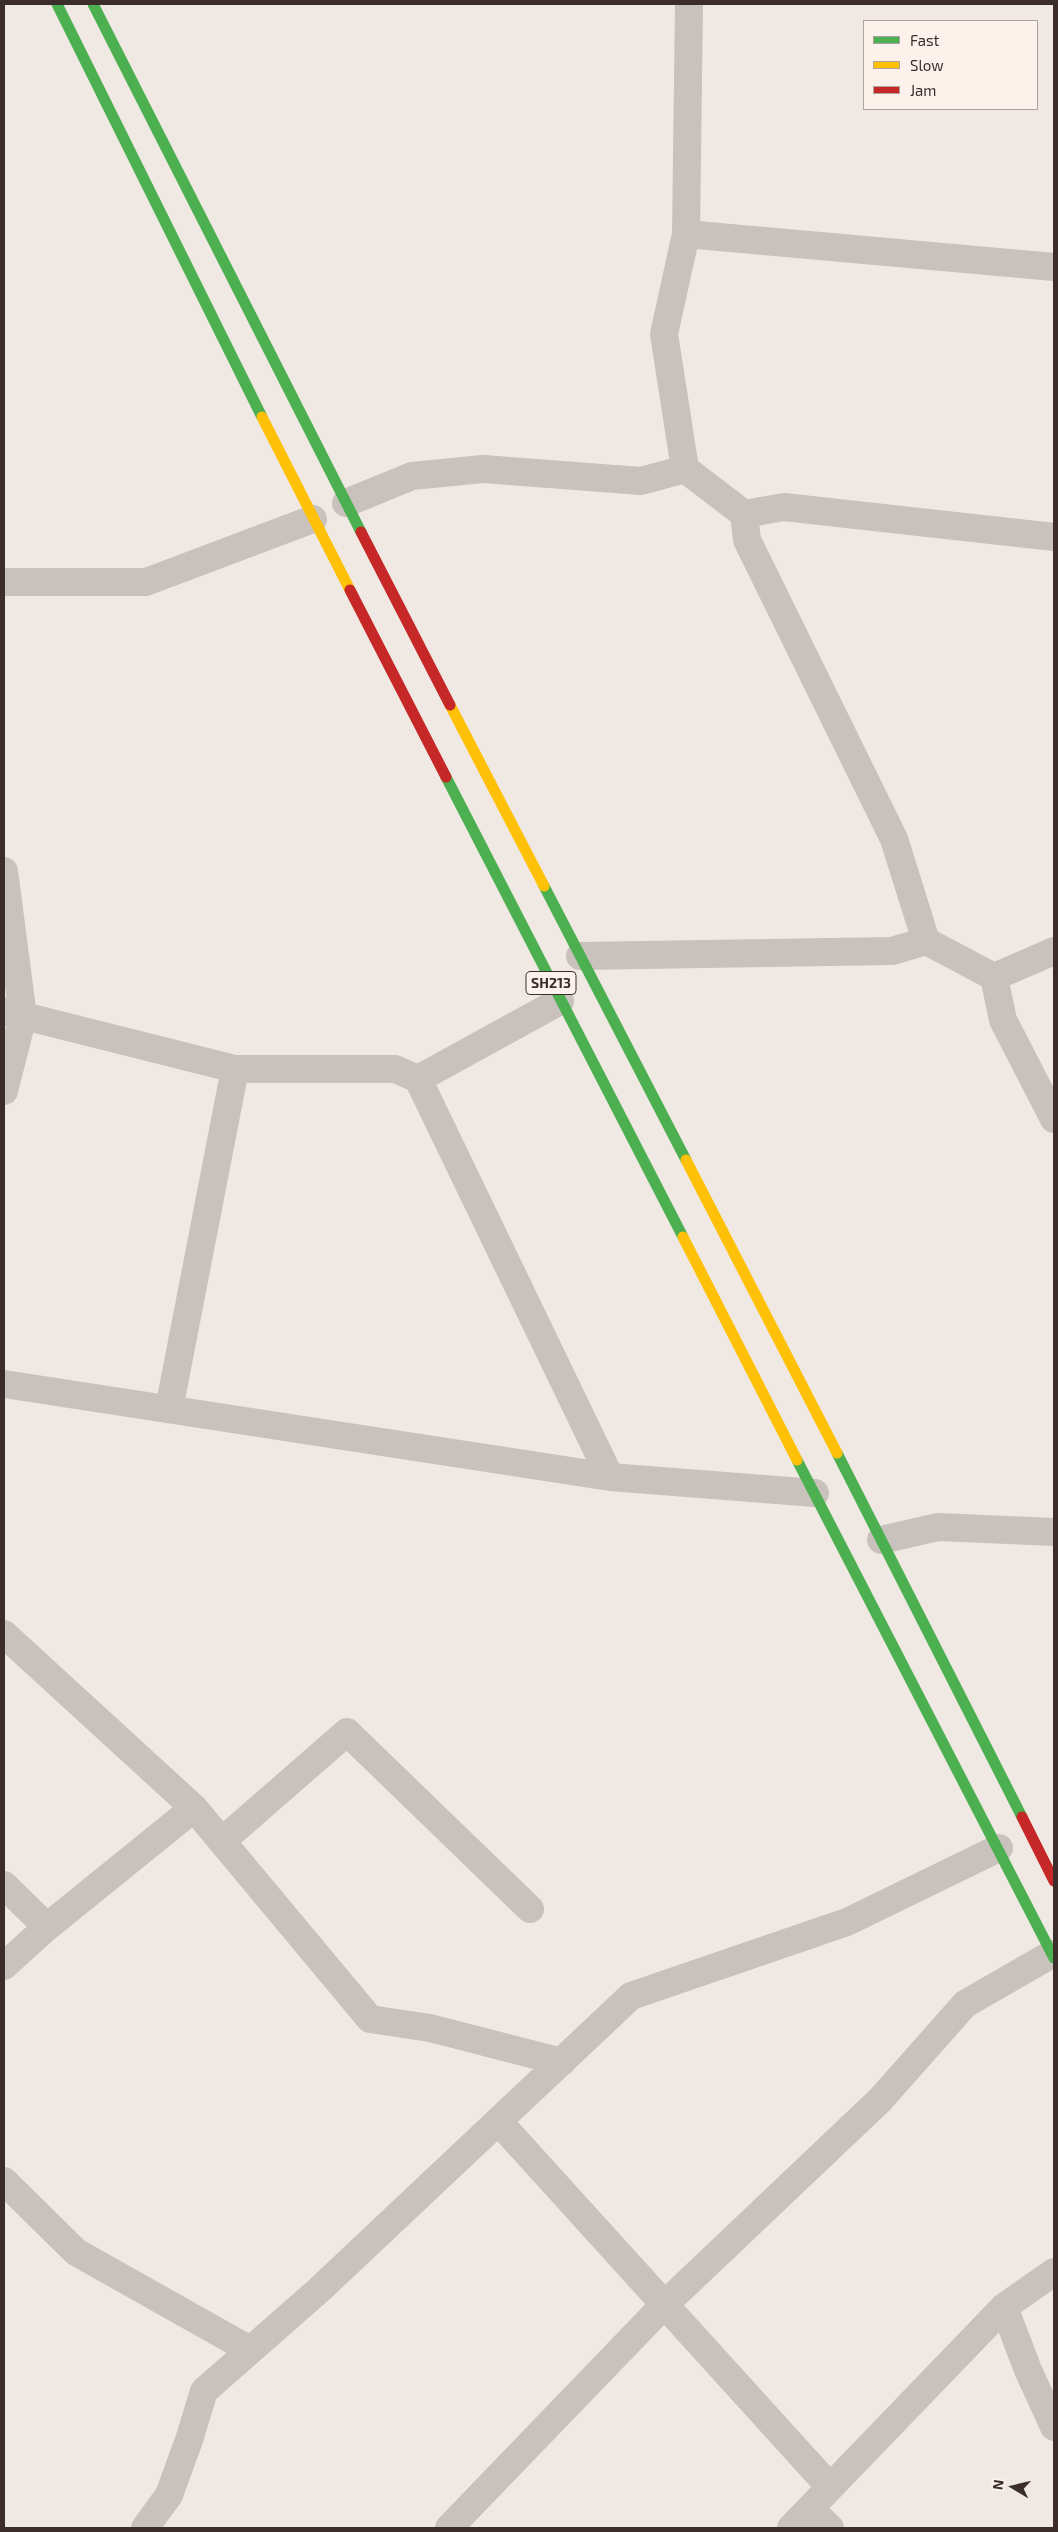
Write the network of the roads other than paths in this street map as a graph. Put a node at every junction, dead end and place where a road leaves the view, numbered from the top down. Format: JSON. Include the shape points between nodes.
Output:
{"nodes":[{"id":1,"x":57,"y":4,"type":"edge"},
{"id":2,"x":93,"y":4,"type":"edge"},
{"id":3,"x":689,"y":4,"type":"edge"},
{"id":4,"x":686,"y":234,"type":"junction"},
{"id":5,"x":1054,"y":267,"type":"edge"},
{"id":6,"x":685,"y":469,"type":"junction"},
{"id":7,"x":346,"y":503,"type":"junction"},
{"id":8,"x":744,"y":514,"type":"junction"},
{"id":9,"x":313,"y":519,"type":"junction"},
{"id":10,"x":1054,"y":537,"type":"edge"},
{"id":11,"x":4,"y":582,"type":"edge"},
{"id":12,"x":4,"y":871,"type":"edge"},
{"id":13,"x":926,"y":941,"type":"junction"},
{"id":14,"x":1054,"y":950,"type":"edge"},
{"id":15,"x":580,"y":956,"type":"junction"},
{"id":16,"x":994,"y":977,"type":"junction"},
{"id":17,"x":560,"y":1001,"type":"junction"},
{"id":18,"x":13,"y":1014,"type":"edge"},
{"id":19,"x":235,"y":1069,"type":"junction"},
{"id":20,"x":418,"y":1079,"type":"junction"},
{"id":21,"x":4,"y":1091,"type":"edge"},
{"id":22,"x":1054,"y":1119,"type":"edge"},
{"id":23,"x":4,"y":1384,"type":"edge"},
{"id":24,"x":168,"y":1409,"type":"junction"},
{"id":25,"x":610,"y":1477,"type":"junction"},
{"id":26,"x":815,"y":1493,"type":"junction"},
{"id":27,"x":1054,"y":1532,"type":"edge"},
{"id":28,"x":881,"y":1540,"type":"junction"},
{"id":29,"x":4,"y":1634,"type":"edge"},
{"id":30,"x":194,"y":1808,"type":"junction"},
{"id":31,"x":222,"y":1841,"type":"junction"},
{"id":32,"x":999,"y":1848,"type":"junction"},
{"id":33,"x":1054,"y":1881,"type":"edge"},
{"id":34,"x":4,"y":1884,"type":"edge"},
{"id":35,"x":530,"y":1909,"type":"dead end"},
{"id":36,"x":47,"y":1927,"type":"junction"},
{"id":37,"x":1053,"y":1956,"type":"edge"},
{"id":38,"x":4,"y":1966,"type":"edge"},
{"id":39,"x":562,"y":2062,"type":"junction"},
{"id":40,"x":498,"y":2121,"type":"junction"},
{"id":41,"x":4,"y":2182,"type":"edge"},
{"id":42,"x":1054,"y":2272,"type":"edge"},
{"id":43,"x":664,"y":2305,"type":"junction"},
{"id":44,"x":1004,"y":2307,"type":"junction"},
{"id":45,"x":250,"y":2350,"type":"junction"},
{"id":46,"x":1054,"y":2427,"type":"edge"},
{"id":47,"x":830,"y":2488,"type":"junction"},
{"id":48,"x":810,"y":2509,"type":"junction"},
{"id":49,"x":145,"y":2528,"type":"edge"},
{"id":50,"x":449,"y":2528,"type":"edge"},
{"id":51,"x":791,"y":2528,"type":"edge"},
{"id":52,"x":830,"y":2528,"type":"edge"}],
"edges":[{"from":1,"to":9,"type":"main road","number":"SH213"},
{"from":2,"to":7,"type":"main road","number":"SH213"},
{"from":3,"to":4,"type":"street"},
{"from":4,"to":5,"type":"street"},
{"from":4,"to":6,"type":"street","via":[[664,334]]},
{"from":6,"to":7,"type":"street","via":[[641,481],[483,469],[412,476]]},
{"from":6,"to":8,"type":"street"},
{"from":7,"to":15,"type":"main road","number":"SH213"},
{"from":8,"to":10,"type":"street","via":[[784,507]]},
{"from":8,"to":13,"type":"street","via":[[747,540],[894,839]]},
{"from":9,"to":11,"type":"street","via":[[146,582]]},
{"from":9,"to":17,"type":"main road","number":"SH213"},
{"from":12,"to":18,"type":"street"},
{"from":13,"to":15,"type":"street","via":[[892,951]]},
{"from":13,"to":16,"type":"street"},
{"from":14,"to":16,"type":"street"},
{"from":15,"to":28,"type":"main road","number":"SH213"},
{"from":16,"to":22,"type":"street","via":[[1002,1020]]},
{"from":17,"to":20,"type":"street"},
{"from":17,"to":26,"type":"main road","number":"SH213"},
{"from":18,"to":19,"type":"street"},
{"from":18,"to":21,"type":"street"},
{"from":19,"to":20,"type":"street","via":[[395,1068]]},
{"from":19,"to":24,"type":"street"},
{"from":20,"to":25,"type":"street"},
{"from":23,"to":24,"type":"street"},
{"from":24,"to":25,"type":"street"},
{"from":25,"to":26,"type":"street"},
{"from":26,"to":32,"type":"main road","number":"SH213"},
{"from":27,"to":28,"type":"street","via":[[938,1527]]},
{"from":28,"to":33,"type":"main road","number":"SH213"},
{"from":29,"to":30,"type":"street"},
{"from":30,"to":31,"type":"street"},
{"from":30,"to":36,"type":"street"},
{"from":31,"to":35,"type":"street","via":[[347,1732]]},
{"from":31,"to":39,"type":"street","via":[[370,2019],[430,2028]]},
{"from":32,"to":37,"type":"main road","number":"SH213"},
{"from":32,"to":39,"type":"street","via":[[847,1922],[631,1996]]},
{"from":34,"to":36,"type":"street"},
{"from":36,"to":38,"type":"street"},
{"from":37,"to":43,"type":"street","via":[[964,2004],[880,2100]]},
{"from":39,"to":40,"type":"street"},
{"from":40,"to":43,"type":"street"},
{"from":40,"to":45,"type":"street","via":[[319,2290]]},
{"from":41,"to":45,"type":"street","via":[[76,2252]]},
{"from":42,"to":44,"type":"street"},
{"from":43,"to":47,"type":"street"},
{"from":43,"to":50,"type":"street"},
{"from":44,"to":46,"type":"street"},
{"from":44,"to":47,"type":"street"},
{"from":45,"to":49,"type":"street","via":[[204,2391],[169,2495]]},
{"from":47,"to":48,"type":"street"},
{"from":48,"to":51,"type":"street"},
{"from":48,"to":52,"type":"street"}]}
